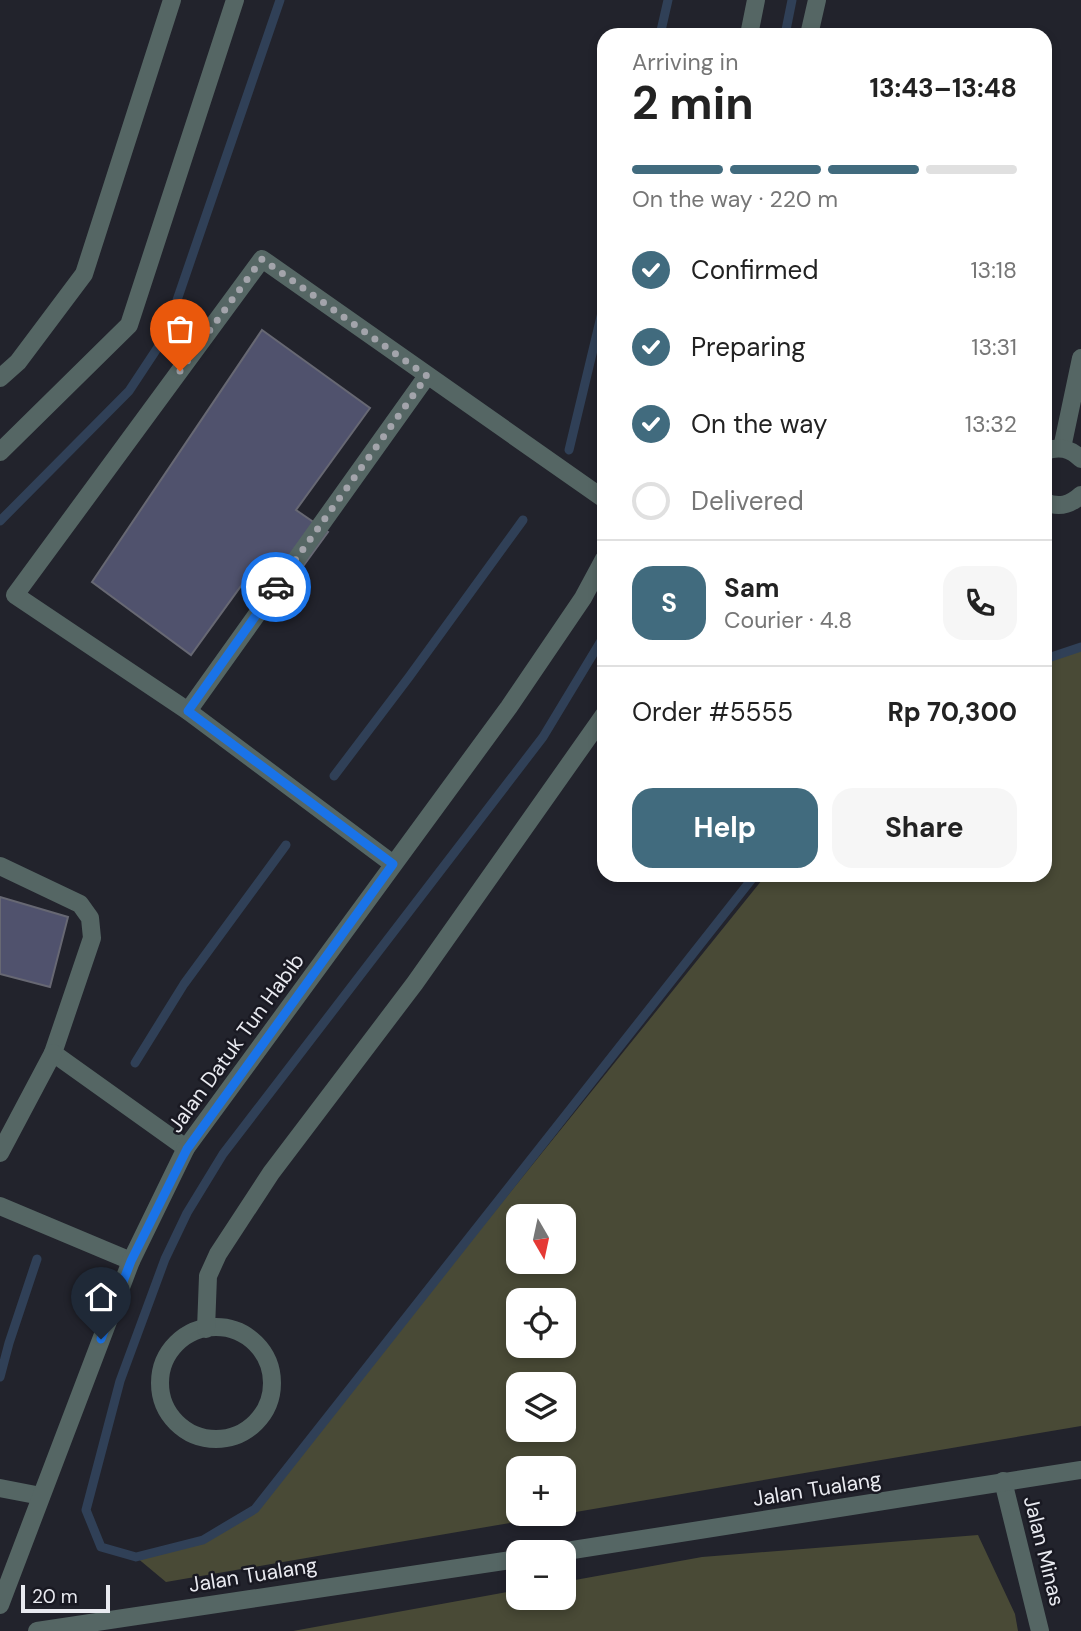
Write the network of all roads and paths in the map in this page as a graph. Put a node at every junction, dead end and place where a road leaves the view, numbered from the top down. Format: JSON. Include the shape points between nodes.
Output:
{"nodes":[{"id":1,"x":172,"y":0,"type":"edge"},
{"id":2,"x":235,"y":0,"type":"edge"},
{"id":3,"x":756,"y":0,"type":"edge"},
{"id":4,"x":817,"y":0,"type":"edge"},
{"id":5,"x":750,"y":28,"type":"edge"},
{"id":6,"x":811,"y":28,"type":"edge"},
{"id":7,"x":1081,"y":358,"type":"edge"},
{"id":8,"x":427,"y":376,"type":"junction"},
{"id":9,"x":0,"y":378,"type":"edge"},
{"id":10,"x":1054,"y":450,"type":"edge"},
{"id":11,"x":0,"y":452,"type":"edge"},
{"id":12,"x":1080,"y":458,"type":"edge"},
{"id":13,"x":597,"y":494,"type":"edge"},
{"id":14,"x":1081,"y":496,"type":"edge"},
{"id":15,"x":1052,"y":505,"type":"edge"},
{"id":16,"x":597,"y":572,"type":"edge"},
{"id":17,"x":188,"y":711,"type":"junction"},
{"id":18,"x":597,"y":725,"type":"edge"},
{"id":19,"x":393,"y":864,"type":"junction"},
{"id":20,"x":0,"y":866,"type":"edge"},
{"id":21,"x":53,"y":1053,"type":"junction"},
{"id":22,"x":187,"y":1149,"type":"junction"},
{"id":23,"x":0,"y":1153,"type":"edge"},
{"id":24,"x":0,"y":1206,"type":"edge"},
{"id":25,"x":131,"y":1261,"type":"junction"},
{"id":26,"x":206,"y":1329,"type":"junction"},
{"id":27,"x":1081,"y":1470,"type":"edge"},
{"id":28,"x":1003,"y":1482,"type":"junction"},
{"id":29,"x":0,"y":1488,"type":"edge"},
{"id":30,"x":41,"y":1496,"type":"junction"},
{"id":31,"x":576,"y":1549,"type":"edge"},
{"id":32,"x":506,"y":1561,"type":"edge"},
{"id":33,"x":0,"y":1605,"type":"edge"},
{"id":34,"x":37,"y":1631,"type":"edge"},
{"id":35,"x":1040,"y":1631,"type":"edge"}],
"edges":[{"from":1,"to":9,"type":"street","via":[[85,274],[18,362]]},
{"from":2,"to":11,"type":"street","via":[[129,325]]},
{"from":3,"to":5,"type":"street"},
{"from":4,"to":6,"type":"street"},
{"from":7,"to":10,"type":"street"},
{"from":8,"to":13,"type":"street"},
{"from":8,"to":17,"type":"street"},
{"from":8,"to":17,"type":"street","via":[[262,259],[15,595]]},
{"from":10,"to":12,"type":"street"},
{"from":14,"to":15,"type":"street","via":[[1066,505]]},
{"from":16,"to":19,"type":"street","name":"Jalan Datuk Tun Habib","via":[[509,707]]},
{"from":17,"to":19,"type":"street"},
{"from":18,"to":26,"type":"street","via":[[415,982],[271,1173],[218,1254],[208,1276]]},
{"from":19,"to":22,"type":"street","name":"Jalan Datuk Tun Habib"},
{"from":20,"to":21,"type":"street","via":[[80,904],[90,918],[92,938]]},
{"from":21,"to":22,"type":"street"},
{"from":21,"to":23,"type":"street"},
{"from":22,"to":25,"type":"street","name":"Jalan Datuk Tun Habib"},
{"from":24,"to":25,"type":"street"},
{"from":25,"to":30,"type":"street","name":"Jalan Datuk Tun Habib"},
{"from":26,"to":26,"type":"street","via":[[232,1329],[248,1337],[270,1366],[273,1384],[265,1410],[247,1431],[229,1438],[211,1439],[177,1424],[160,1392],[167,1356],[179,1342]]},
{"from":27,"to":28,"type":"street","name":"Jalan Tualang"},
{"from":28,"to":31,"type":"street","name":"Jalan Tualang"},
{"from":28,"to":35,"type":"street","name":"Jalan Minas"},
{"from":29,"to":30,"type":"street"},
{"from":30,"to":33,"type":"street","name":"Jalan Datuk Tun Habib"},
{"from":32,"to":34,"type":"street","name":"Jalan Tualang"}]}
